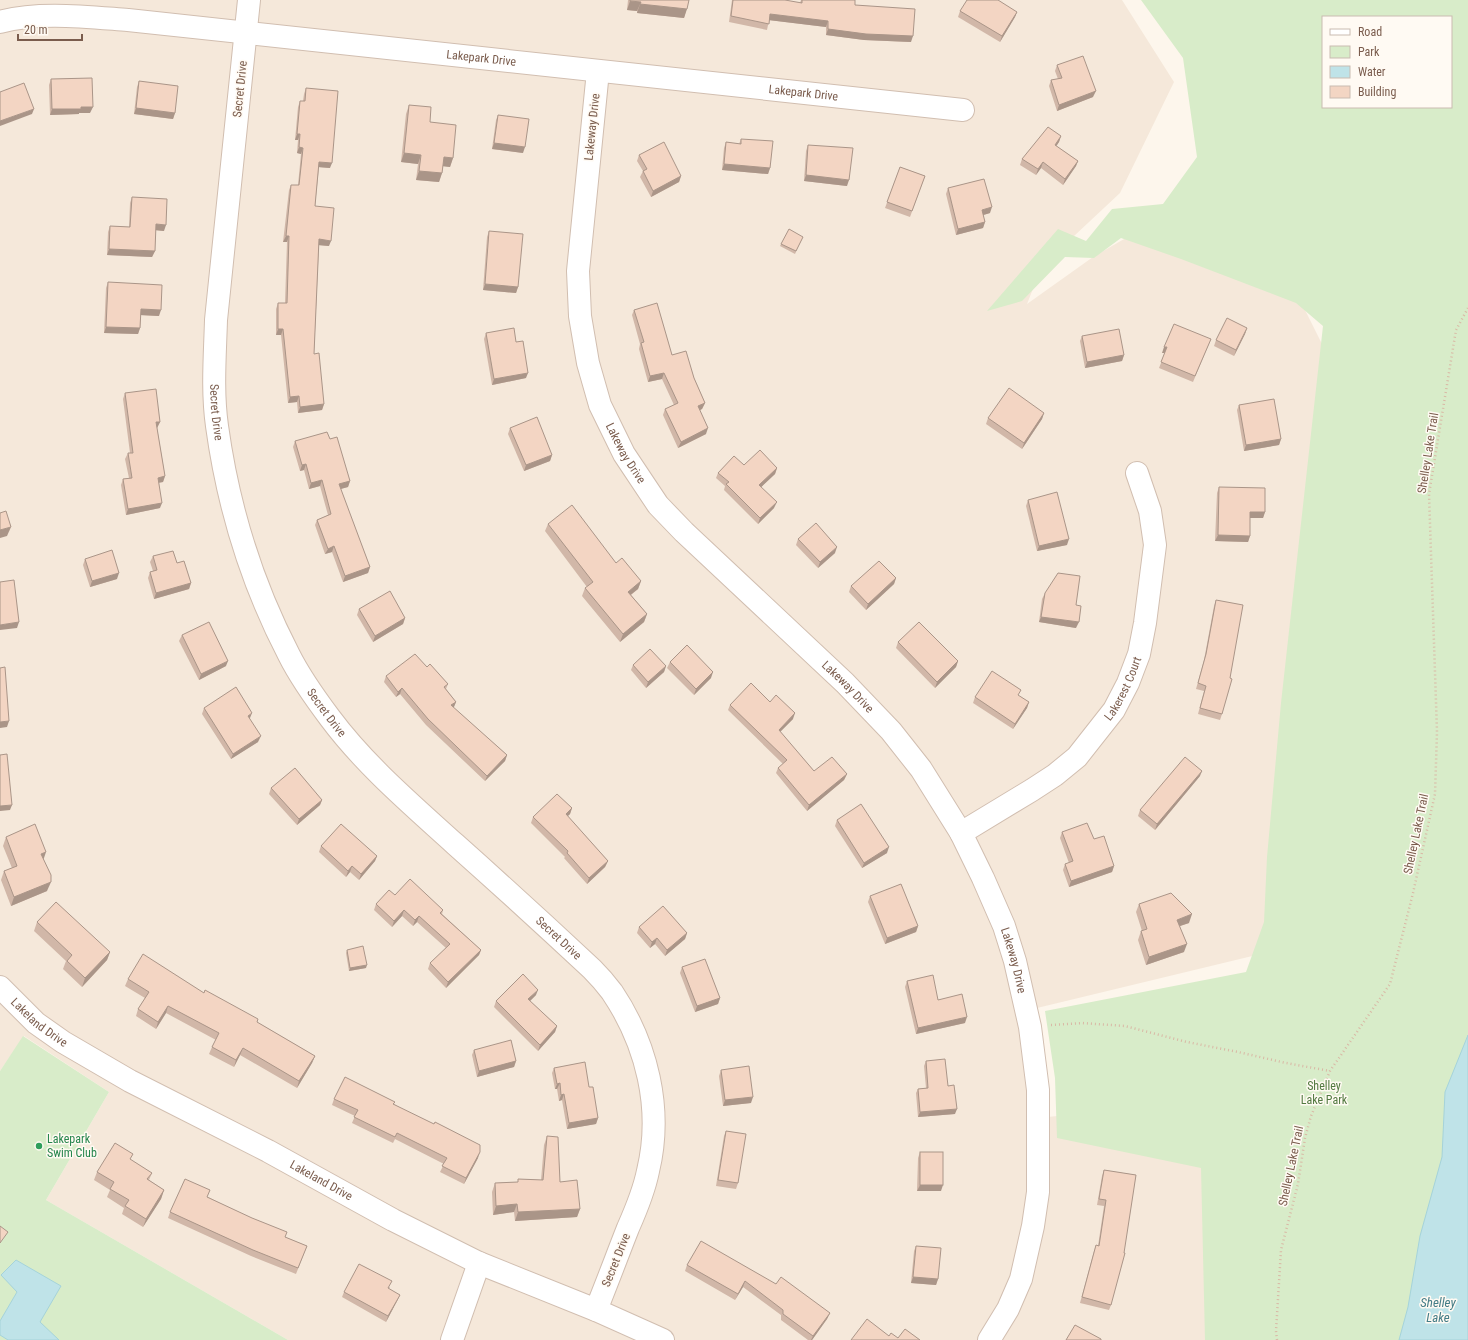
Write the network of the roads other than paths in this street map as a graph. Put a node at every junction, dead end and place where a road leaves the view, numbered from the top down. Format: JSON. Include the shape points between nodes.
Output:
{"nodes":[{"id":1,"x":249,"y":0,"type":"edge"},
{"id":2,"x":0,"y":22,"type":"edge"},
{"id":3,"x":246,"y":32,"type":"junction"},
{"id":4,"x":598,"y":71,"type":"junction"},
{"id":5,"x":963,"y":110,"type":"dead end"},
{"id":6,"x":1137,"y":473,"type":"dead end"},
{"id":7,"x":961,"y":833,"type":"junction"},
{"id":8,"x":0,"y":987,"type":"edge"},
{"id":9,"x":479,"y":1263,"type":"junction"},
{"id":10,"x":596,"y":1310,"type":"junction"},
{"id":11,"x":452,"y":1340,"type":"edge"},
{"id":12,"x":663,"y":1340,"type":"edge"},
{"id":13,"x":989,"y":1340,"type":"edge"}],
"edges":[{"from":1,"to":3,"type":"street","name":"Secret Drive"},
{"from":2,"to":3,"type":"street","name":"Lakepark Drive","via":[[14,18],[66,16]]},
{"from":3,"to":4,"type":"street","name":"Lakepark Drive"},
{"from":3,"to":10,"type":"street","name":"Secret Drive","via":[[216,320],[214,368],[217,425],[236,522],[266,607],[289,657],[331,719],[391,786],[592,969],[611,991],[628,1020],[649,1075],[654,1106],[654,1137],[648,1172],[637,1207]]},
{"from":4,"to":5,"type":"street","name":"Lakepark Drive"},
{"from":4,"to":7,"type":"street","name":"Lakeway Drive","via":[[578,271],[580,316],[588,364],[600,405],[624,454],[658,505],[816,654],[891,731],[921,769]]},
{"from":6,"to":7,"type":"street","name":"Lakerest Court","via":[[1150,511],[1155,545],[1139,654],[1128,683],[1114,710],[1077,757],[1032,790]]},
{"from":7,"to":13,"type":"street","name":"Lakeway Drive","via":[[1004,926],[1017,968],[1030,1027],[1038,1090],[1038,1192],[1033,1226],[1021,1279],[1008,1309]]},
{"from":8,"to":9,"type":"street","name":"Lakeland Drive","via":[[36,1023],[130,1081]]},
{"from":9,"to":10,"type":"street","name":"Lakeland Drive"},
{"from":9,"to":11,"type":"street"},
{"from":10,"to":12,"type":"street","name":"Lakeland Drive"}]}
